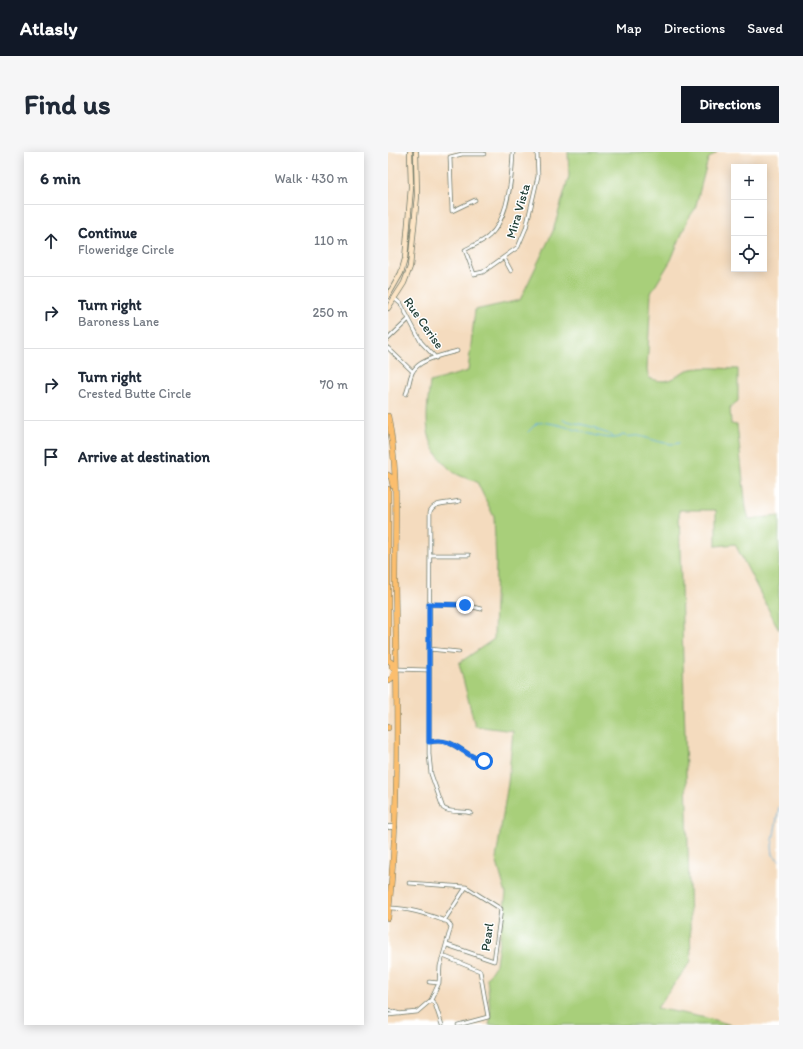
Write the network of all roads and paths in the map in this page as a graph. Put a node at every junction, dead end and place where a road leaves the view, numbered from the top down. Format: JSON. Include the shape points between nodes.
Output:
{"nodes":[{"id":1,"x":410,"y":152,"type":"edge"},
{"id":2,"x":416,"y":152,"type":"edge"},
{"id":3,"x":513,"y":152,"type":"edge"},
{"id":4,"x":537,"y":152,"type":"edge"},
{"id":5,"x":462,"y":153,"type":"edge"},
{"id":6,"x":484,"y":154,"type":"dead end"},
{"id":7,"x":475,"y":200,"type":"dead end"},
{"id":8,"x":504,"y":258,"type":"junction"},
{"id":9,"x":511,"y":271,"type":"dead end"},
{"id":10,"x":389,"y":296,"type":"edge"},
{"id":11,"x":395,"y":299,"type":"junction"},
{"id":12,"x":388,"y":308,"type":"edge"},
{"id":13,"x":410,"y":319,"type":"junction"},
{"id":14,"x":388,"y":339,"type":"edge"},
{"id":15,"x":388,"y":348,"type":"edge"},
{"id":16,"x":457,"y":352,"type":"dead end"},
{"id":17,"x":436,"y":358,"type":"junction"},
{"id":18,"x":412,"y":371,"type":"junction"},
{"id":19,"x":406,"y":394,"type":"dead end"},
{"id":20,"x":388,"y":416,"type":"edge"},
{"id":21,"x":392,"y":442,"type":"junction"},
{"id":22,"x":388,"y":475,"type":"edge"},
{"id":23,"x":388,"y":489,"type":"edge"},
{"id":24,"x":459,"y":501,"type":"dead end"},
{"id":25,"x":396,"y":506,"type":"junction"},
{"id":26,"x":430,"y":555,"type":"junction"},
{"id":27,"x":469,"y":555,"type":"dead end"},
{"id":28,"x":395,"y":583,"type":"junction"},
{"id":29,"x":388,"y":594,"type":"edge"},
{"id":30,"x":396,"y":601,"type":"junction"},
{"id":31,"x":429,"y":604,"type":"junction"},
{"id":32,"x":481,"y":609,"type":"dead end"},
{"id":33,"x":429,"y":649,"type":"junction"},
{"id":34,"x":459,"y":652,"type":"dead end"},
{"id":35,"x":388,"y":660,"type":"edge"},
{"id":36,"x":396,"y":669,"type":"junction"},
{"id":37,"x":428,"y":670,"type":"junction"},
{"id":38,"x":388,"y":680,"type":"edge"},
{"id":39,"x":429,"y":742,"type":"junction"},
{"id":40,"x":484,"y":761,"type":"dead end"},
{"id":41,"x":471,"y":813,"type":"dead end"},
{"id":42,"x":388,"y":827,"type":"edge"},
{"id":43,"x":395,"y":827,"type":"junction"},
{"id":44,"x":409,"y":883,"type":"dead end"},
{"id":45,"x":466,"y":888,"type":"junction"},
{"id":46,"x":389,"y":908,"type":"junction"},
{"id":47,"x":388,"y":918,"type":"edge"},
{"id":48,"x":444,"y":921,"type":"junction"},
{"id":49,"x":447,"y":945,"type":"junction"},
{"id":50,"x":444,"y":956,"type":"junction"},
{"id":51,"x":429,"y":982,"type":"dead end"},
{"id":52,"x":439,"y":982,"type":"junction"},
{"id":53,"x":431,"y":1000,"type":"junction"},
{"id":54,"x":388,"y":1010,"type":"edge"},
{"id":55,"x":400,"y":1014,"type":"junction"},
{"id":56,"x":388,"y":1015,"type":"edge"},
{"id":57,"x":442,"y":1025,"type":"edge"},
{"id":58,"x":458,"y":1025,"type":"edge"}],
"edges":[{"from":1,"to":10,"type":"main road","via":[[411,187],[405,259]]},
{"from":2,"to":11,"type":"main road","via":[[417,196],[411,258],[405,279]]},
{"from":3,"to":8,"type":"street","name":"Mira Vista","via":[[511,179],[499,224],[489,237],[466,250],[474,274],[483,272]]},
{"from":4,"to":8,"type":"street","name":"Mira Vista","via":[[538,176],[526,228],[518,247]]},
{"from":5,"to":6,"type":"street"},
{"from":5,"to":7,"type":"street","via":[[450,157],[452,211]]},
{"from":8,"to":9,"type":"street"},
{"from":10,"to":11,"type":"main road"},
{"from":11,"to":12,"type":"main road"},
{"from":11,"to":13,"type":"street","name":"Rue Cerise"},
{"from":13,"to":14,"type":"street"},
{"from":13,"to":17,"type":"street","name":"Rue Cerise","via":[[421,342]]},
{"from":15,"to":18,"type":"street"},
{"from":16,"to":17,"type":"street"},
{"from":17,"to":18,"type":"street","via":[[420,363]]},
{"from":18,"to":19,"type":"street"},
{"from":20,"to":21,"type":"main road"},
{"from":21,"to":22,"type":"main road","via":[[392,468]]},
{"from":21,"to":25,"type":"main road"},
{"from":22,"to":25,"type":"main road","via":[[391,477]]},
{"from":23,"to":29,"type":"main road"},
{"from":24,"to":26,"type":"street","via":[[431,507]]},
{"from":25,"to":28,"type":"main road"},
{"from":26,"to":27,"type":"street"},
{"from":26,"to":31,"type":"street"},
{"from":28,"to":29,"type":"main road"},
{"from":28,"to":30,"type":"main road"},
{"from":29,"to":30,"type":"main road"},
{"from":29,"to":35,"type":"main road"},
{"from":30,"to":36,"type":"main road"},
{"from":31,"to":32,"type":"street","via":[[465,605]]},
{"from":31,"to":33,"type":"street"},
{"from":33,"to":34,"type":"street"},
{"from":33,"to":37,"type":"street"},
{"from":35,"to":36,"type":"main road"},
{"from":36,"to":37,"type":"street"},
{"from":36,"to":38,"type":"main road","via":[[392,678]]},
{"from":36,"to":43,"type":"main road"},
{"from":37,"to":39,"type":"street"},
{"from":39,"to":40,"type":"street","via":[[437,740],[450,743]]},
{"from":39,"to":41,"type":"street","via":[[431,774],[441,806],[448,811]]},
{"from":42,"to":43,"type":"street"},
{"from":43,"to":46,"type":"main road"},
{"from":44,"to":45,"type":"street"},
{"from":45,"to":48,"type":"street"},
{"from":45,"to":49,"type":"street","name":"Pearl","via":[[501,909],[494,961]]},
{"from":46,"to":47,"type":"main road"},
{"from":46,"to":48,"type":"street","via":[[418,911]]},
{"from":48,"to":49,"type":"street","via":[[451,927]]},
{"from":49,"to":50,"type":"street"},
{"from":50,"to":52,"type":"street","via":[[440,966]]},
{"from":50,"to":58,"type":"street","via":[[480,970],[488,1017]]},
{"from":51,"to":52,"type":"street"},
{"from":52,"to":53,"type":"street"},
{"from":53,"to":55,"type":"street","via":[[417,1012]]},
{"from":53,"to":57,"type":"street","via":[[435,1004]]},
{"from":54,"to":55,"type":"street"},
{"from":55,"to":56,"type":"street"}]}
